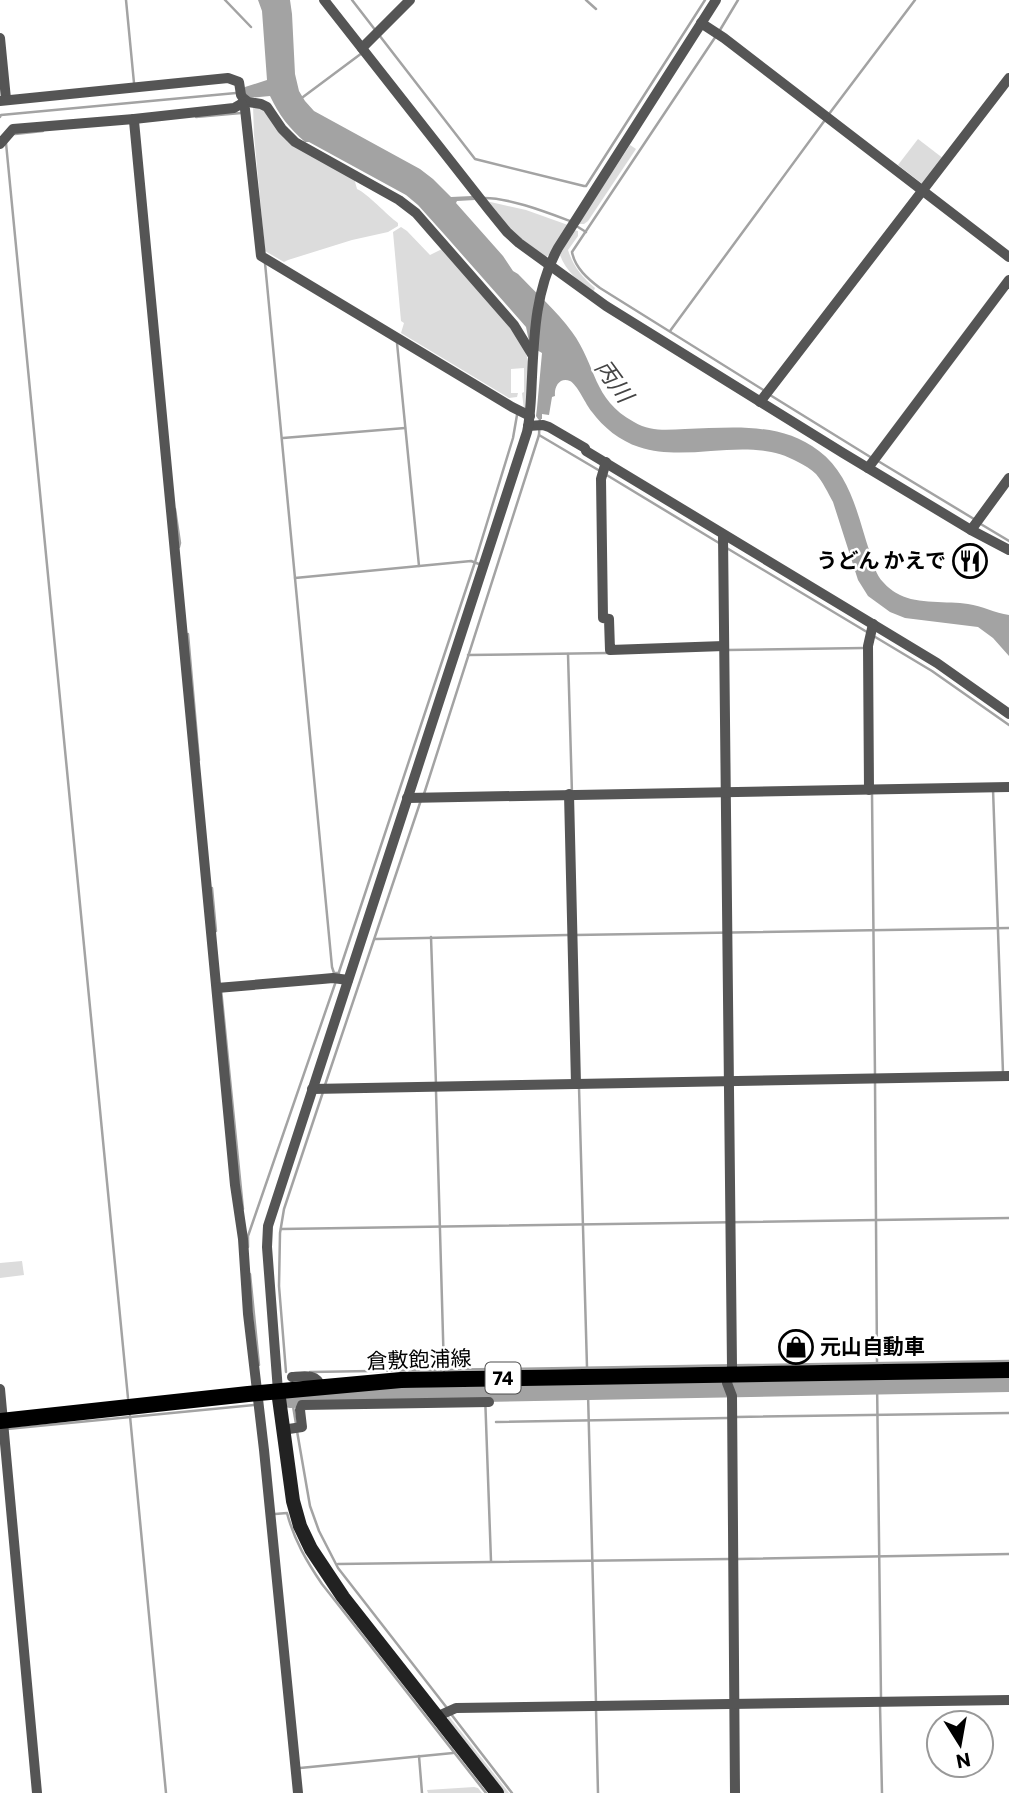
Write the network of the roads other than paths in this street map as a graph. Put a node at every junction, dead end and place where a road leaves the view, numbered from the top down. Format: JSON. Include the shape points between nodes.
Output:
{"nodes":[{"id":1,"x":324,"y":0,"type":"edge"},
{"id":2,"x":410,"y":0,"type":"edge"},
{"id":3,"x":716,"y":0,"type":"edge"},
{"id":4,"x":701,"y":23,"type":"junction"},
{"id":5,"x":0,"y":38,"type":"edge"},
{"id":6,"x":364,"y":50,"type":"junction"},
{"id":7,"x":1009,"y":78,"type":"edge"},
{"id":8,"x":3,"y":100,"type":"edge"},
{"id":9,"x":245,"y":102,"type":"junction"},
{"id":10,"x":134,"y":122,"type":"junction"},
{"id":11,"x":0,"y":144,"type":"edge"},
{"id":12,"x":925,"y":190,"type":"junction"},
{"id":13,"x":1009,"y":257,"type":"edge"},
{"id":14,"x":548,"y":269,"type":"junction"},
{"id":15,"x":1009,"y":280,"type":"edge"},
{"id":16,"x":533,"y":353,"type":"junction"},
{"id":17,"x":764,"y":396,"type":"junction"},
{"id":18,"x":529,"y":419,"type":"junction"},
{"id":19,"x":872,"y":462,"type":"junction"},
{"id":20,"x":604,"y":469,"type":"junction"},
{"id":21,"x":1009,"y":478,"type":"edge"},
{"id":22,"x":975,"y":524,"type":"junction"},
{"id":23,"x":724,"y":542,"type":"junction"},
{"id":24,"x":1009,"y":550,"type":"edge"},
{"id":25,"x":870,"y":637,"type":"junction"},
{"id":26,"x":724,"y":649,"type":"junction"},
{"id":27,"x":1009,"y":714,"type":"edge"},
{"id":28,"x":869,"y":787,"type":"junction"},
{"id":29,"x":1009,"y":787,"type":"edge"},
{"id":30,"x":726,"y":792,"type":"junction"},
{"id":31,"x":571,"y":794,"type":"junction"},
{"id":32,"x":407,"y":798,"type":"junction"},
{"id":33,"x":340,"y":979,"type":"junction"},
{"id":34,"x":220,"y":988,"type":"junction"},
{"id":35,"x":1009,"y":1076,"type":"edge"},
{"id":36,"x":730,"y":1080,"type":"junction"},
{"id":37,"x":577,"y":1083,"type":"junction"},
{"id":38,"x":320,"y":1088,"type":"junction"},
{"id":39,"x":1009,"y":1370,"type":"edge"},
{"id":40,"x":292,"y":1377,"type":"dead end"},
{"id":41,"x":730,"y":1377,"type":"junction"},
{"id":42,"x":321,"y":1387,"type":"junction"},
{"id":43,"x":0,"y":1390,"type":"edge"},
{"id":44,"x":278,"y":1399,"type":"junction"},
{"id":45,"x":258,"y":1401,"type":"junction"},
{"id":46,"x":487,"y":1402,"type":"dead end"},
{"id":47,"x":2,"y":1426,"type":"edge"},
{"id":48,"x":291,"y":1429,"type":"junction"},
{"id":49,"x":1009,"y":1700,"type":"edge"},
{"id":50,"x":735,"y":1704,"type":"junction"},
{"id":51,"x":444,"y":1712,"type":"junction"},
{"id":52,"x":37,"y":1793,"type":"edge"},
{"id":53,"x":298,"y":1793,"type":"edge"},
{"id":54,"x":497,"y":1793,"type":"edge"},
{"id":55,"x":735,"y":1793,"type":"edge"}],
"edges":[{"from":1,"to":6,"type":"street"},
{"from":2,"to":6,"type":"street"},
{"from":3,"to":4,"type":"street"},
{"from":4,"to":12,"type":"street"},
{"from":4,"to":14,"type":"street"},
{"from":5,"to":8,"type":"street"},
{"from":6,"to":14,"type":"street","via":[[507,232]]},
{"from":7,"to":12,"type":"street"},
{"from":8,"to":9,"type":"street","via":[[228,78],[239,82]]},
{"from":9,"to":10,"type":"street","via":[[226,110]]},
{"from":9,"to":16,"type":"street","via":[[267,107],[282,129],[302,146],[416,214]]},
{"from":9,"to":18,"type":"street","via":[[261,256]]},
{"from":10,"to":11,"type":"street","via":[[13,130]]},
{"from":10,"to":34,"type":"street"},
{"from":12,"to":13,"type":"street"},
{"from":12,"to":17,"type":"street"},
{"from":14,"to":16,"type":"street","via":[[537,309]]},
{"from":14,"to":17,"type":"street"},
{"from":15,"to":19,"type":"street"},
{"from":16,"to":18,"type":"street"},
{"from":17,"to":19,"type":"street"},
{"from":18,"to":20,"type":"street","via":[[585,448]]},
{"from":18,"to":32,"type":"street"},
{"from":19,"to":22,"type":"street"},
{"from":20,"to":23,"type":"street"},
{"from":20,"to":26,"type":"street","via":[[603,618],[609,619],[610,650]]},
{"from":21,"to":22,"type":"street"},
{"from":22,"to":24,"type":"street"},
{"from":23,"to":25,"type":"street"},
{"from":23,"to":26,"type":"street"},
{"from":25,"to":27,"type":"street","via":[[937,663]]},
{"from":25,"to":28,"type":"street"},
{"from":26,"to":30,"type":"street"},
{"from":28,"to":29,"type":"street"},
{"from":28,"to":30,"type":"street"},
{"from":30,"to":31,"type":"street"},
{"from":30,"to":36,"type":"street"},
{"from":31,"to":32,"type":"street"},
{"from":31,"to":37,"type":"street"},
{"from":32,"to":33,"type":"street"},
{"from":33,"to":34,"type":"street"},
{"from":33,"to":38,"type":"street"},
{"from":34,"to":45,"type":"street"},
{"from":35,"to":36,"type":"street"},
{"from":36,"to":37,"type":"street"},
{"from":36,"to":41,"type":"street"},
{"from":37,"to":38,"type":"street"},
{"from":38,"to":44,"type":"street","via":[[267,1232]]},
{"from":39,"to":41,"type":"main road","name":"倉敷飽浦線","number":"74"},
{"from":40,"to":42,"type":"street","via":[[316,1378]]},
{"from":41,"to":42,"type":"main road","name":"倉敷飽浦線","number":"74","via":[[401,1380]]},
{"from":41,"to":50,"type":"street"},
{"from":42,"to":44,"type":"main road","name":"倉敷飽浦線","number":"74"},
{"from":43,"to":47,"type":"street"},
{"from":44,"to":45,"type":"main road","name":"倉敷飽浦線","number":"74"},
{"from":44,"to":48,"type":"street"},
{"from":45,"to":47,"type":"main road","name":"倉敷飽浦線","number":"74"},
{"from":45,"to":53,"type":"street"},
{"from":46,"to":48,"type":"street","via":[[302,1405],[302,1427]]},
{"from":47,"to":52,"type":"street"},
{"from":48,"to":51,"type":"street","via":[[296,1516],[311,1549],[343,1597]]},
{"from":49,"to":50,"type":"street"},
{"from":50,"to":51,"type":"street"},
{"from":50,"to":55,"type":"street"},
{"from":51,"to":54,"type":"street"}]}
